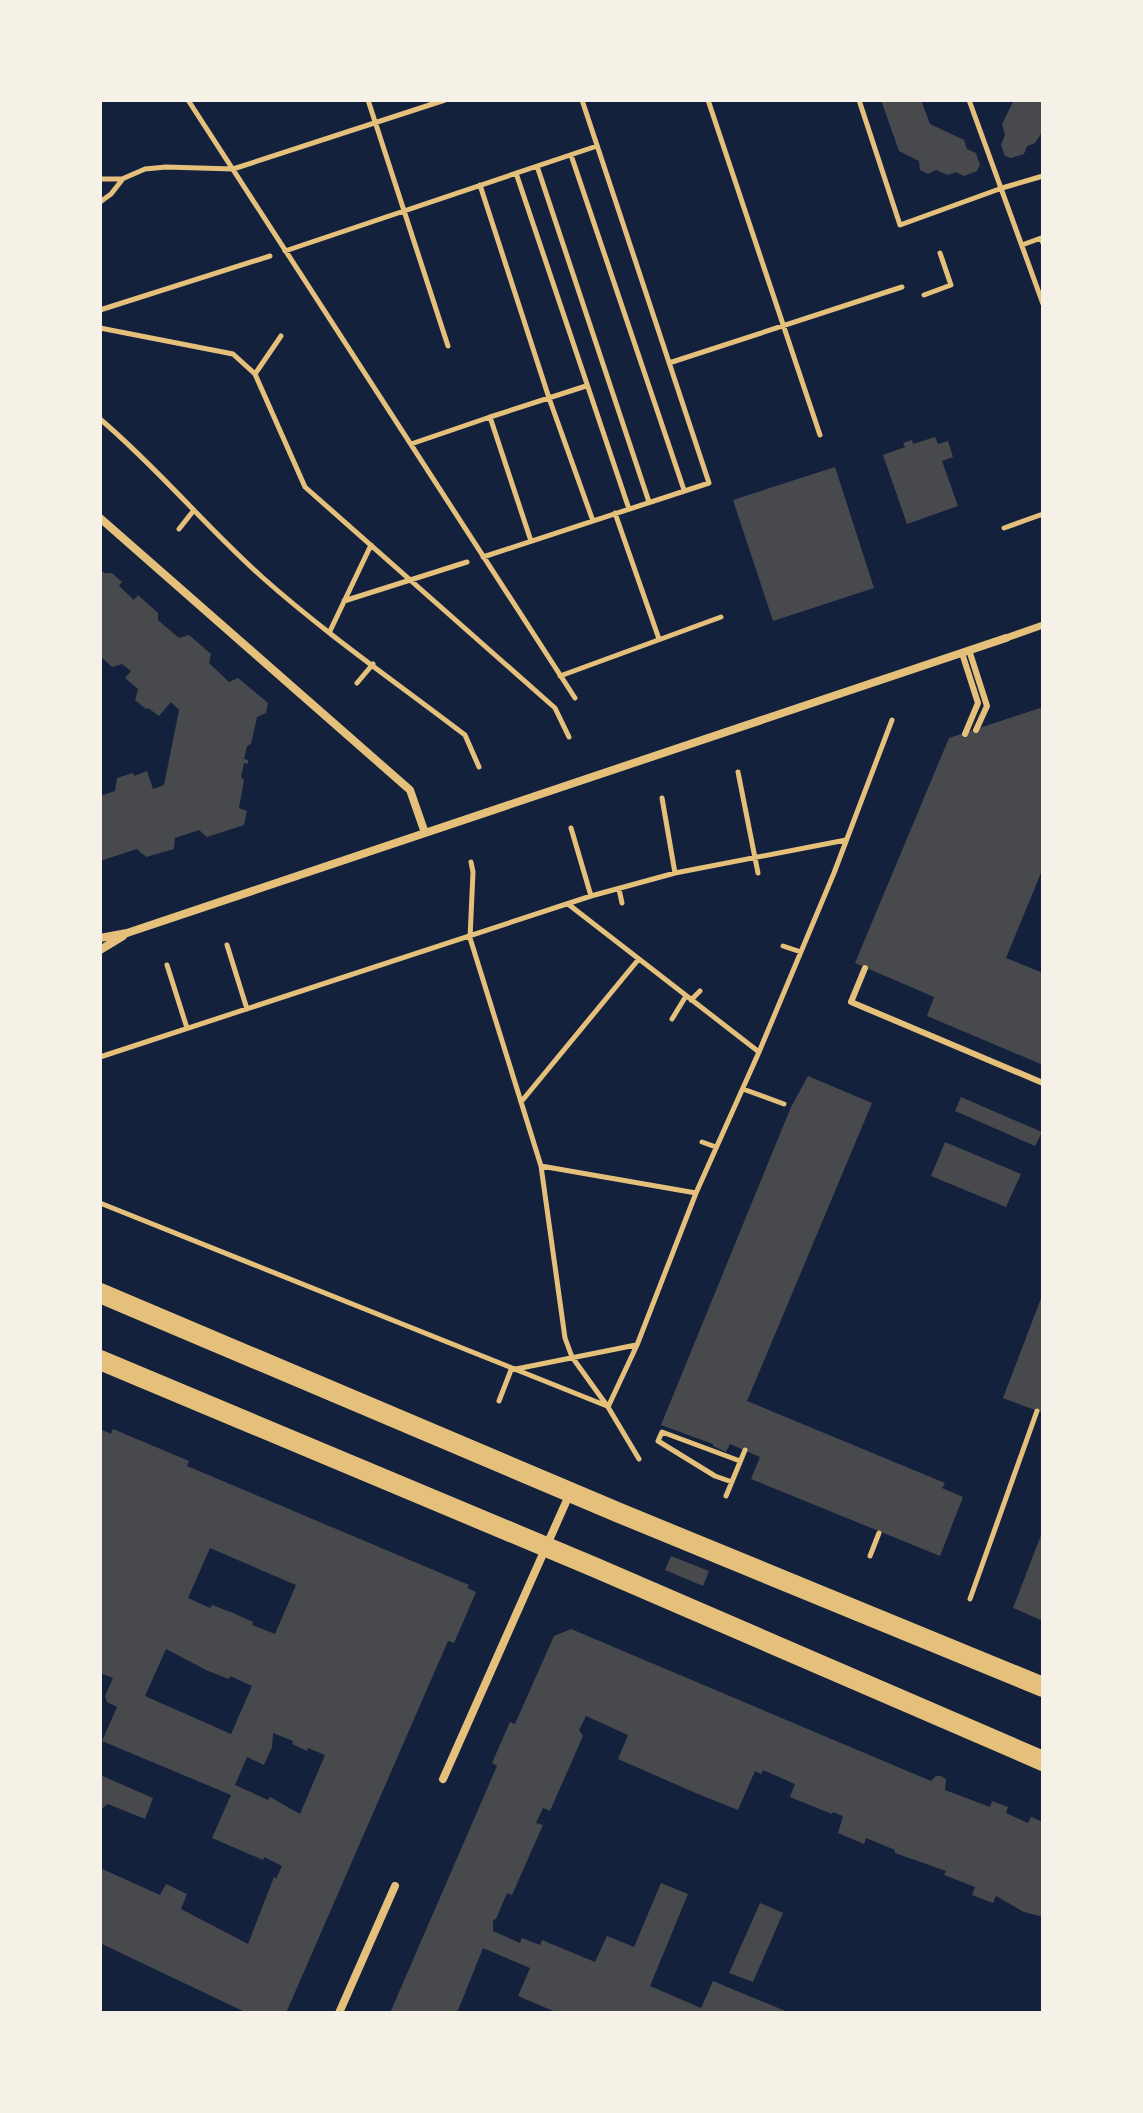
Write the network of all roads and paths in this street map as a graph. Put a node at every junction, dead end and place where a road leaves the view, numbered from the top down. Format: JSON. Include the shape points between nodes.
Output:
{"nodes":[{"id":1,"x":188,"y":100,"type":"edge"},
{"id":2,"x":368,"y":100,"type":"edge"},
{"id":3,"x":445,"y":100,"type":"edge"},
{"id":4,"x":582,"y":100,"type":"edge"},
{"id":5,"x":708,"y":100,"type":"edge"},
{"id":6,"x":859,"y":100,"type":"edge"},
{"id":7,"x":969,"y":100,"type":"edge"},
{"id":8,"x":375,"y":123,"type":"junction"},
{"id":9,"x":597,"y":146,"type":"junction"},
{"id":10,"x":571,"y":155,"type":"junction"},
{"id":11,"x":537,"y":166,"type":"junction"},
{"id":12,"x":233,"y":169,"type":"junction"},
{"id":13,"x":516,"y":173,"type":"junction"},
{"id":14,"x":1043,"y":176,"type":"edge"},
{"id":15,"x":100,"y":179,"type":"edge"},
{"id":16,"x":122,"y":179,"type":"junction"},
{"id":17,"x":480,"y":185,"type":"junction"},
{"id":18,"x":1002,"y":188,"type":"junction"},
{"id":19,"x":100,"y":202,"type":"edge"},
{"id":20,"x":403,"y":211,"type":"junction"},
{"id":21,"x":1043,"y":243,"type":"edge"},
{"id":22,"x":1022,"y":245,"type":"junction"},
{"id":23,"x":285,"y":251,"type":"junction"},
{"id":24,"x":940,"y":253,"type":"dead end"},
{"id":25,"x":270,"y":256,"type":"dead end"},
{"id":26,"x":902,"y":287,"type":"dead end"},
{"id":27,"x":924,"y":295,"type":"dead end"},
{"id":28,"x":1043,"y":304,"type":"edge"},
{"id":29,"x":100,"y":310,"type":"edge"},
{"id":30,"x":784,"y":325,"type":"junction"},
{"id":31,"x":100,"y":328,"type":"edge"},
{"id":32,"x":281,"y":336,"type":"dead end"},
{"id":33,"x":448,"y":346,"type":"dead end"},
{"id":34,"x":669,"y":363,"type":"junction"},
{"id":35,"x":255,"y":374,"type":"junction"},
{"id":36,"x":586,"y":386,"type":"junction"},
{"id":37,"x":549,"y":398,"type":"junction"},
{"id":38,"x":490,"y":417,"type":"junction"},
{"id":39,"x":100,"y":419,"type":"edge"},
{"id":40,"x":820,"y":435,"type":"dead end"},
{"id":41,"x":411,"y":444,"type":"junction"},
{"id":42,"x":684,"y":490,"type":"junction"},
{"id":43,"x":649,"y":502,"type":"junction"},
{"id":44,"x":629,"y":509,"type":"junction"},
{"id":45,"x":194,"y":510,"type":"junction"},
{"id":46,"x":615,"y":513,"type":"junction"},
{"id":47,"x":1043,"y":514,"type":"edge"},
{"id":48,"x":100,"y":518,"type":"edge"},
{"id":49,"x":593,"y":521,"type":"junction"},
{"id":50,"x":1004,"y":528,"type":"dead end"},
{"id":51,"x":179,"y":529,"type":"dead end"},
{"id":52,"x":531,"y":541,"type":"junction"},
{"id":53,"x":371,"y":545,"type":"junction"},
{"id":54,"x":483,"y":557,"type":"junction"},
{"id":55,"x":467,"y":562,"type":"dead end"},
{"id":56,"x":411,"y":581,"type":"junction"},
{"id":57,"x":344,"y":601,"type":"junction"},
{"id":58,"x":721,"y":617,"type":"dead end"},
{"id":59,"x":1043,"y":625,"type":"edge"},
{"id":60,"x":330,"y":631,"type":"junction"},
{"id":61,"x":1006,"y":638,"type":"joint"},
{"id":62,"x":659,"y":639,"type":"junction"},
{"id":63,"x":966,"y":651,"type":"junction"},
{"id":64,"x":373,"y":664,"type":"junction"},
{"id":65,"x":560,"y":676,"type":"junction"},
{"id":66,"x":357,"y":683,"type":"dead end"},
{"id":67,"x":575,"y":698,"type":"dead end"},
{"id":68,"x":892,"y":720,"type":"dead end"},
{"id":69,"x":976,"y":730,"type":"dead end"},
{"id":70,"x":965,"y":734,"type":"dead end"},
{"id":71,"x":569,"y":737,"type":"dead end"},
{"id":72,"x":479,"y":767,"type":"dead end"},
{"id":73,"x":738,"y":772,"type":"dead end"},
{"id":74,"x":662,"y":798,"type":"dead end"},
{"id":75,"x":571,"y":828,"type":"dead end"},
{"id":76,"x":425,"y":833,"type":"junction"},
{"id":77,"x":846,"y":840,"type":"junction"},
{"id":78,"x":754,"y":858,"type":"junction"},
{"id":79,"x":471,"y":862,"type":"dead end"},
{"id":80,"x":675,"y":873,"type":"junction"},
{"id":81,"x":758,"y":873,"type":"dead end"},
{"id":82,"x":619,"y":888,"type":"junction"},
{"id":83,"x":591,"y":896,"type":"junction"},
{"id":84,"x":622,"y":903,"type":"dead end"},
{"id":85,"x":568,"y":904,"type":"junction"},
{"id":86,"x":127,"y":933,"type":"junction"},
{"id":87,"x":100,"y":938,"type":"edge"},
{"id":88,"x":470,"y":938,"type":"junction"},
{"id":89,"x":227,"y":945,"type":"dead end"},
{"id":90,"x":783,"y":946,"type":"dead end"},
{"id":91,"x":100,"y":950,"type":"edge"},
{"id":92,"x":801,"y":952,"type":"junction"},
{"id":93,"x":638,"y":960,"type":"junction"},
{"id":94,"x":167,"y":965,"type":"dead end"},
{"id":95,"x":865,"y":968,"type":"dead end"},
{"id":96,"x":700,"y":991,"type":"dead end"},
{"id":97,"x":689,"y":998,"type":"junction"},
{"id":98,"x":247,"y":1009,"type":"junction"},
{"id":99,"x":672,"y":1019,"type":"dead end"},
{"id":100,"x":187,"y":1028,"type":"junction"},
{"id":101,"x":759,"y":1052,"type":"junction"},
{"id":102,"x":100,"y":1057,"type":"edge"},
{"id":103,"x":1043,"y":1083,"type":"edge"},
{"id":104,"x":743,"y":1089,"type":"junction"},
{"id":105,"x":521,"y":1102,"type":"junction"},
{"id":106,"x":784,"y":1104,"type":"dead end"},
{"id":107,"x":702,"y":1142,"type":"dead end"},
{"id":108,"x":717,"y":1147,"type":"junction"},
{"id":109,"x":541,"y":1166,"type":"junction"},
{"id":110,"x":696,"y":1193,"type":"junction"},
{"id":111,"x":100,"y":1203,"type":"edge"},
{"id":112,"x":100,"y":1293,"type":"edge"},
{"id":113,"x":637,"y":1345,"type":"junction"},
{"id":114,"x":572,"y":1357,"type":"junction"},
{"id":115,"x":100,"y":1360,"type":"edge"},
{"id":116,"x":511,"y":1370,"type":"junction"},
{"id":117,"x":499,"y":1401,"type":"dead end"},
{"id":118,"x":608,"y":1407,"type":"junction"},
{"id":119,"x":1037,"y":1411,"type":"dead end"},
{"id":120,"x":745,"y":1450,"type":"dead end"},
{"id":121,"x":639,"y":1459,"type":"dead end"},
{"id":122,"x":740,"y":1461,"type":"junction"},
{"id":123,"x":732,"y":1482,"type":"junction"},
{"id":124,"x":571,"y":1492,"type":"junction"},
{"id":125,"x":726,"y":1496,"type":"dead end"},
{"id":126,"x":879,"y":1533,"type":"dead end"},
{"id":127,"x":545,"y":1548,"type":"junction"},
{"id":128,"x":870,"y":1556,"type":"dead end"},
{"id":129,"x":970,"y":1599,"type":"dead end"},
{"id":130,"x":1043,"y":1687,"type":"edge"},
{"id":131,"x":1043,"y":1761,"type":"edge"},
{"id":132,"x":443,"y":1779,"type":"dead end"},
{"id":133,"x":395,"y":1886,"type":"dead end"},
{"id":134,"x":339,"y":2013,"type":"edge"}],
"edges":[{"from":1,"to":12,"type":"path"},
{"from":2,"to":8,"type":"path"},
{"from":3,"to":8,"type":"path"},
{"from":4,"to":9,"type":"path"},
{"from":5,"to":30,"type":"path"},
{"from":6,"to":18,"type":"path","via":[[900,225]]},
{"from":7,"to":18,"type":"path"},
{"from":8,"to":12,"type":"path"},
{"from":8,"to":20,"type":"path"},
{"from":9,"to":10,"type":"path"},
{"from":9,"to":34,"type":"path"},
{"from":10,"to":11,"type":"path"},
{"from":10,"to":42,"type":"path"},
{"from":11,"to":13,"type":"path"},
{"from":11,"to":43,"type":"path"},
{"from":12,"to":16,"type":"path","via":[[166,167]]},
{"from":12,"to":23,"type":"path"},
{"from":13,"to":17,"type":"path"},
{"from":13,"to":36,"type":"path"},
{"from":14,"to":18,"type":"path"},
{"from":15,"to":16,"type":"path"},
{"from":16,"to":19,"type":"path"},
{"from":17,"to":20,"type":"path"},
{"from":17,"to":37,"type":"path"},
{"from":18,"to":22,"type":"path"},
{"from":20,"to":23,"type":"path"},
{"from":20,"to":33,"type":"path"},
{"from":21,"to":22,"type":"path","via":[[1041,238]]},
{"from":22,"to":28,"type":"path"},
{"from":23,"to":41,"type":"path"},
{"from":24,"to":27,"type":"path","via":[[951,285]]},
{"from":25,"to":29,"type":"path"},
{"from":26,"to":30,"type":"path"},
{"from":30,"to":34,"type":"path"},
{"from":30,"to":40,"type":"path"},
{"from":31,"to":35,"type":"path","via":[[233,354]]},
{"from":32,"to":35,"type":"path"},
{"from":34,"to":42,"type":"path","via":[[709,483]]},
{"from":35,"to":53,"type":"path","via":[[305,487]]},
{"from":36,"to":37,"type":"path"},
{"from":36,"to":44,"type":"path"},
{"from":37,"to":38,"type":"path"},
{"from":37,"to":49,"type":"path"},
{"from":38,"to":41,"type":"path"},
{"from":38,"to":52,"type":"path"},
{"from":39,"to":45,"type":"path"},
{"from":41,"to":54,"type":"path"},
{"from":42,"to":43,"type":"path"},
{"from":43,"to":44,"type":"path"},
{"from":44,"to":46,"type":"path"},
{"from":45,"to":51,"type":"path"},
{"from":45,"to":60,"type":"path","via":[[268,582]]},
{"from":46,"to":49,"type":"path"},
{"from":46,"to":62,"type":"path"},
{"from":47,"to":50,"type":"path"},
{"from":48,"to":76,"type":"street","via":[[410,790]]},
{"from":49,"to":52,"type":"path"},
{"from":52,"to":54,"type":"path"},
{"from":53,"to":56,"type":"path"},
{"from":53,"to":57,"type":"path"},
{"from":54,"to":65,"type":"path"},
{"from":55,"to":56,"type":"path"},
{"from":56,"to":57,"type":"path"},
{"from":56,"to":71,"type":"path","via":[[555,708]]},
{"from":57,"to":60,"type":"path"},
{"from":58,"to":62,"type":"path"},
{"from":59,"to":61,"type":"street"},
{"from":60,"to":64,"type":"path"},
{"from":61,"to":63,"type":"street"},
{"from":62,"to":65,"type":"path"},
{"from":63,"to":69,"type":"lane","via":[[987,706]]},
{"from":63,"to":70,"type":"lane","via":[[978,703]]},
{"from":63,"to":76,"type":"street"},
{"from":64,"to":66,"type":"path"},
{"from":64,"to":72,"type":"path","via":[[465,735]]},
{"from":65,"to":67,"type":"path"},
{"from":68,"to":77,"type":"path"},
{"from":73,"to":78,"type":"path"},
{"from":74,"to":80,"type":"path"},
{"from":75,"to":83,"type":"path"},
{"from":76,"to":86,"type":"street"},
{"from":77,"to":78,"type":"path"},
{"from":77,"to":92,"type":"path"},
{"from":78,"to":80,"type":"path"},
{"from":78,"to":81,"type":"path"},
{"from":79,"to":88,"type":"path"},
{"from":80,"to":82,"type":"path"},
{"from":82,"to":83,"type":"path"},
{"from":82,"to":84,"type":"path"},
{"from":83,"to":85,"type":"path"},
{"from":85,"to":88,"type":"path"},
{"from":85,"to":93,"type":"path"},
{"from":86,"to":87,"type":"street"},
{"from":86,"to":91,"type":"street"},
{"from":88,"to":98,"type":"path"},
{"from":88,"to":105,"type":"path"},
{"from":89,"to":98,"type":"path"},
{"from":90,"to":92,"type":"path"},
{"from":92,"to":101,"type":"path"},
{"from":93,"to":97,"type":"path"},
{"from":93,"to":105,"type":"path"},
{"from":94,"to":100,"type":"path"},
{"from":95,"to":103,"type":"lane","via":[[851,1002]]},
{"from":96,"to":97,"type":"path"},
{"from":97,"to":99,"type":"path"},
{"from":97,"to":101,"type":"path"},
{"from":98,"to":100,"type":"path"},
{"from":100,"to":102,"type":"path"},
{"from":101,"to":104,"type":"path"},
{"from":104,"to":106,"type":"path"},
{"from":104,"to":108,"type":"path"},
{"from":105,"to":109,"type":"path"},
{"from":107,"to":108,"type":"path"},
{"from":108,"to":110,"type":"path"},
{"from":109,"to":110,"type":"path","via":[[611,1174]]},
{"from":109,"to":114,"type":"path"},
{"from":110,"to":113,"type":"path"},
{"from":111,"to":116,"type":"path"},
{"from":112,"to":124,"type":"main road"},
{"from":113,"to":114,"type":"path"},
{"from":113,"to":118,"type":"path"},
{"from":114,"to":116,"type":"path"},
{"from":114,"to":118,"type":"path"},
{"from":115,"to":127,"type":"main road"},
{"from":116,"to":117,"type":"path"},
{"from":116,"to":118,"type":"path"},
{"from":118,"to":121,"type":"path"},
{"from":119,"to":129,"type":"path"},
{"from":120,"to":122,"type":"path"},
{"from":122,"to":123,"type":"path"},
{"from":122,"to":123,"type":"path","via":[[662,1432],[658,1441]]},
{"from":123,"to":125,"type":"path"},
{"from":124,"to":127,"type":"street"},
{"from":124,"to":130,"type":"main road"},
{"from":126,"to":128,"type":"path"},
{"from":127,"to":131,"type":"main road"},
{"from":127,"to":132,"type":"street"},
{"from":133,"to":134,"type":"street"}]}
